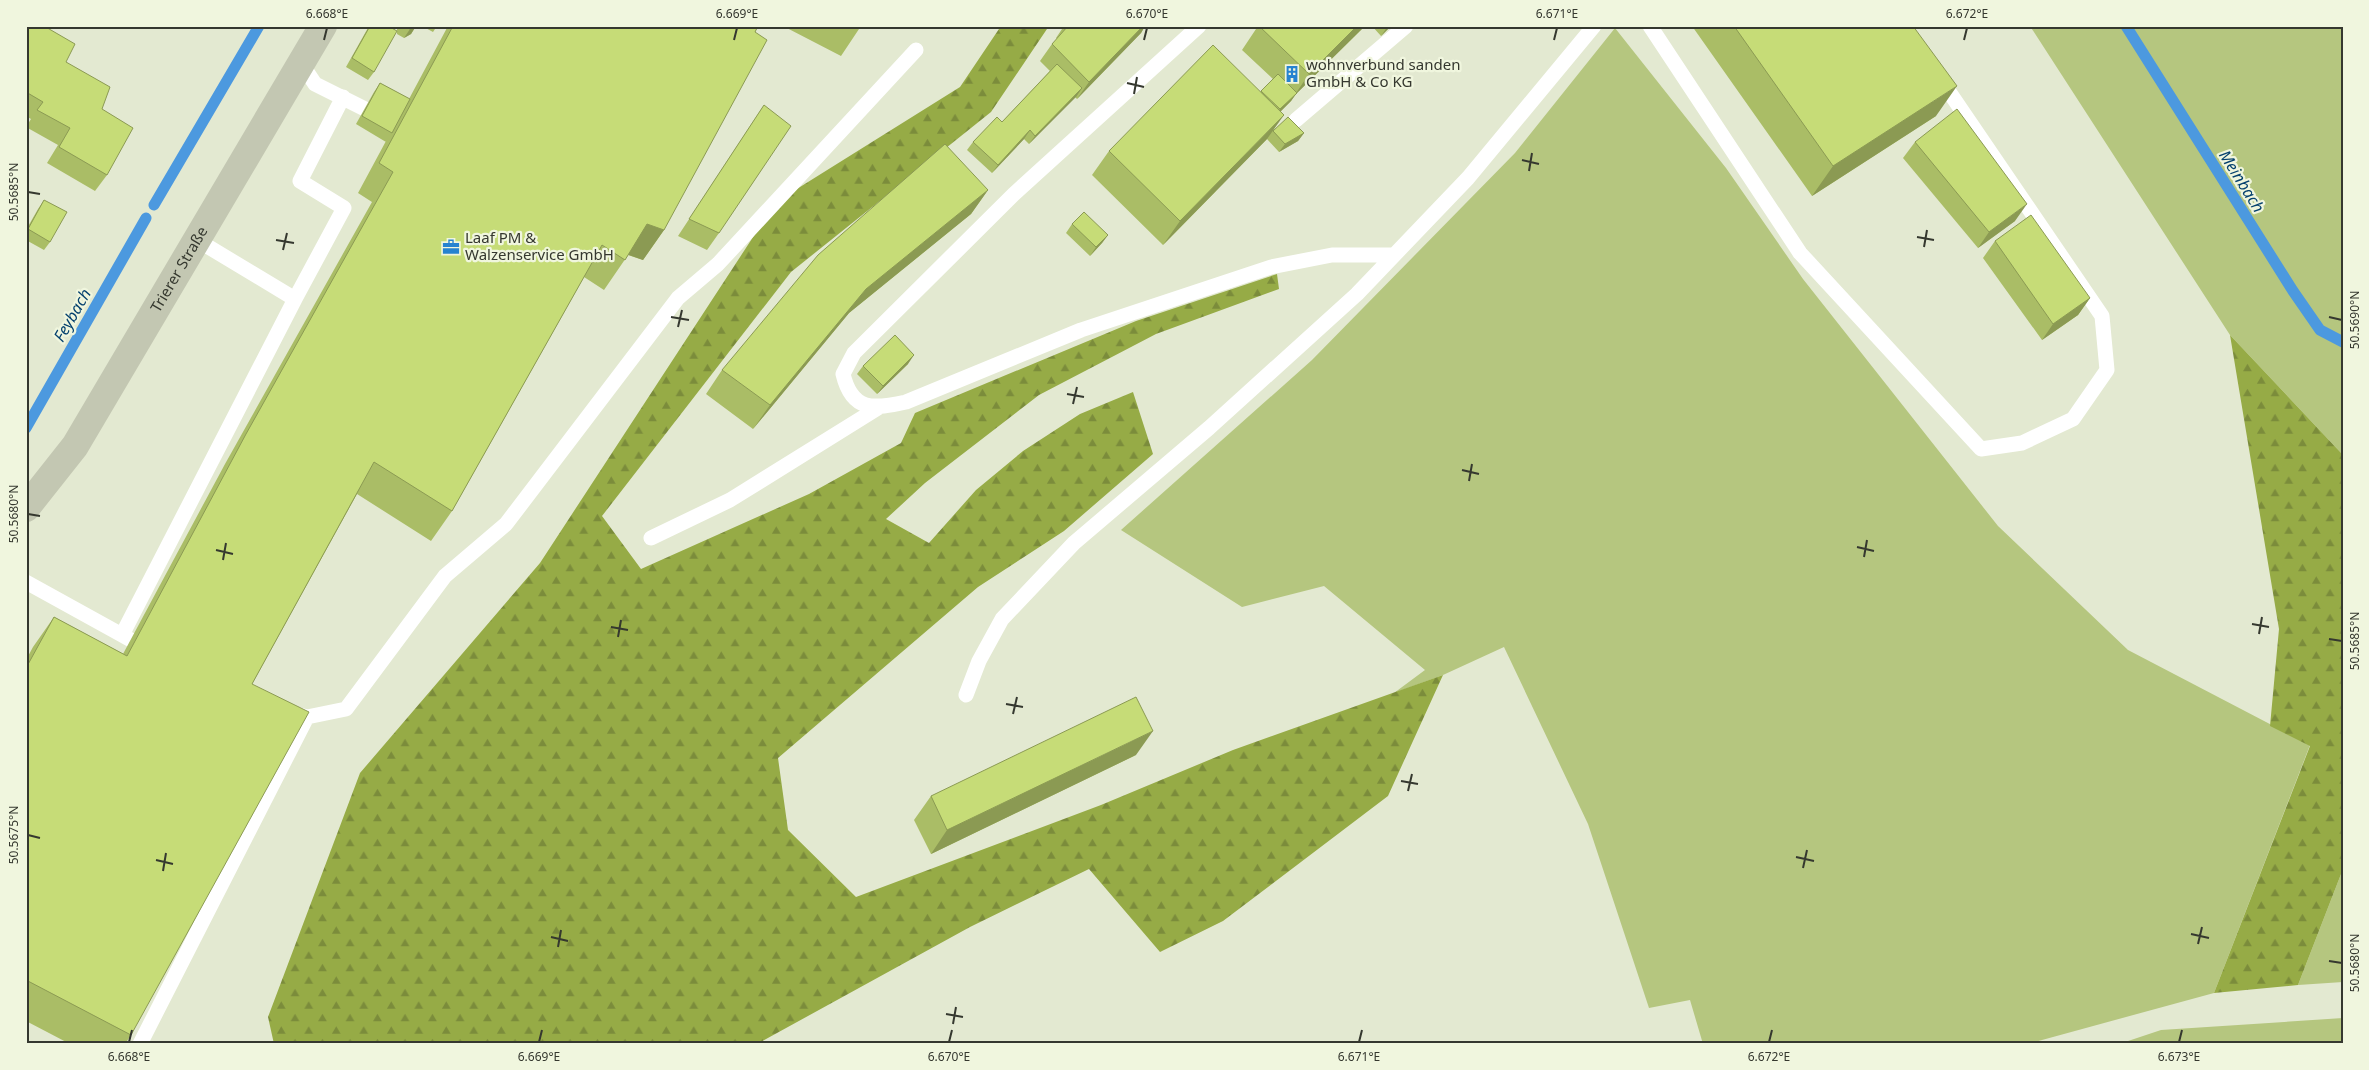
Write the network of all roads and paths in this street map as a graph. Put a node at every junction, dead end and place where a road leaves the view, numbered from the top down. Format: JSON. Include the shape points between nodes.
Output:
{"nodes":[{"id":1,"x":323,"y":26,"type":"edge"},
{"id":2,"x":1199,"y":26,"type":"edge"},
{"id":3,"x":1406,"y":26,"type":"edge"},
{"id":4,"x":1594,"y":26,"type":"edge"},
{"id":5,"x":1650,"y":26,"type":"edge"},
{"id":6,"x":916,"y":50,"type":"dead end"},
{"id":7,"x":301,"y":63,"type":"junction"},
{"id":8,"x":1932,"y":66,"type":"edge"},
{"id":9,"x":343,"y":97,"type":"junction"},
{"id":10,"x":1296,"y":120,"type":"dead end"},
{"id":11,"x":396,"y":124,"type":"edge"},
{"id":12,"x":197,"y":240,"type":"junction"},
{"id":13,"x":1394,"y":255,"type":"junction"},
{"id":14,"x":295,"y":299,"type":"junction"},
{"id":15,"x":878,"y":408,"type":"junction"},
{"id":16,"x":26,"y":508,"type":"edge"},
{"id":17,"x":651,"y":538,"type":"dead end"},
{"id":18,"x":26,"y":582,"type":"edge"},
{"id":19,"x":122,"y":636,"type":"junction"},
{"id":20,"x":165,"y":658,"type":"edge"},
{"id":21,"x":966,"y":695,"type":"dead end"},
{"id":22,"x":270,"y":706,"type":"edge"},
{"id":23,"x":307,"y":717,"type":"junction"},
{"id":24,"x":140,"y":1044,"type":"edge"}],
"edges":[{"from":1,"to":7,"type":"main road","name":"Trierer Straße"},
{"from":2,"to":15,"type":"lane","via":[[1014,194],[854,353],[843,374],[846,388],[857,401]]},
{"from":3,"to":10,"type":"lane"},
{"from":4,"to":13,"type":"lane","via":[[1468,178]]},
{"from":5,"to":8,"type":"lane","via":[[1800,253],[1981,449],[2022,443],[2073,419],[2107,370],[2102,316]]},
{"from":6,"to":23,"type":"lane","via":[[718,264],[678,298],[506,524],[445,576],[346,709]]},
{"from":7,"to":9,"type":"lane","via":[[315,84]]},
{"from":7,"to":12,"type":"main road","name":"Trierer Straße"},
{"from":9,"to":11,"type":"lane"},
{"from":9,"to":14,"type":"lane","via":[[300,182],[344,208]]},
{"from":12,"to":14,"type":"lane"},
{"from":12,"to":16,"type":"main road","name":"Trierer Straße","via":[[75,446]]},
{"from":13,"to":15,"type":"lane","via":[[1332,255],[1271,267],[1081,330],[906,402]]},
{"from":13,"to":21,"type":"lane","via":[[1357,294],[1216,422],[1074,542],[1002,619],[979,661]]},
{"from":14,"to":19,"type":"lane"},
{"from":15,"to":17,"type":"lane","via":[[730,500]]},
{"from":18,"to":19,"type":"lane"},
{"from":19,"to":20,"type":"lane"},
{"from":22,"to":23,"type":"lane"},
{"from":23,"to":24,"type":"lane"}]}
